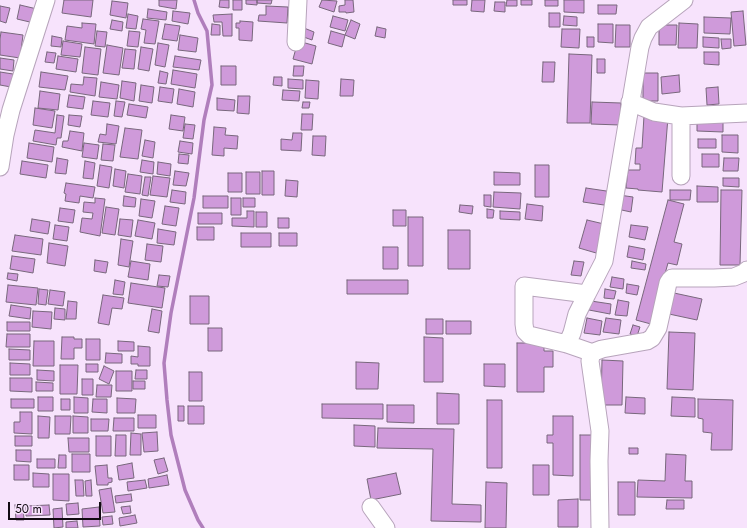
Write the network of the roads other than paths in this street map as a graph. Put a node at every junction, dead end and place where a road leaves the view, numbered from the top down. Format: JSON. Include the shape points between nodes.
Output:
{"nodes":[{"id":1,"x":46,"y":0,"type":"edge"},
{"id":2,"x":298,"y":0,"type":"edge"},
{"id":3,"x":684,"y":0,"type":"edge"},
{"id":4,"x":296,"y":42,"type":"dead end"},
{"id":5,"x":630,"y":102,"type":"junction"},
{"id":6,"x":747,"y":113,"type":"edge"},
{"id":7,"x":680,"y":116,"type":"junction"},
{"id":8,"x":0,"y":167,"type":"edge"},
{"id":9,"x":681,"y":176,"type":"dead end"},
{"id":10,"x":747,"y":270,"type":"edge"},
{"id":11,"x":587,"y":294,"type":"junction"},
{"id":12,"x":567,"y":344,"type":"junction"},
{"id":13,"x":593,"y":354,"type":"junction"},
{"id":14,"x":371,"y":508,"type":"dead end"},
{"id":15,"x":386,"y":528,"type":"edge"},
{"id":16,"x":600,"y":528,"type":"edge"}],
"edges":[{"from":1,"to":8,"type":"street","via":[[11,110]]},
{"from":2,"to":4,"type":"street"},
{"from":3,"to":5,"type":"street","via":[[648,27],[640,47]]},
{"from":5,"to":7,"type":"street","via":[[654,112]]},
{"from":5,"to":11,"type":"street","via":[[604,261]]},
{"from":6,"to":7,"type":"street"},
{"from":7,"to":9,"type":"street"},
{"from":10,"to":13,"type":"street","via":[[734,277],[672,278],[668,283],[658,328],[652,338],[602,349]]},
{"from":11,"to":12,"type":"street"},
{"from":11,"to":12,"type":"street","via":[[524,286],[525,330],[530,335]]},
{"from":12,"to":13,"type":"street"},
{"from":13,"to":16,"type":"street","via":[[590,361],[600,431]]},
{"from":14,"to":15,"type":"street"}]}
